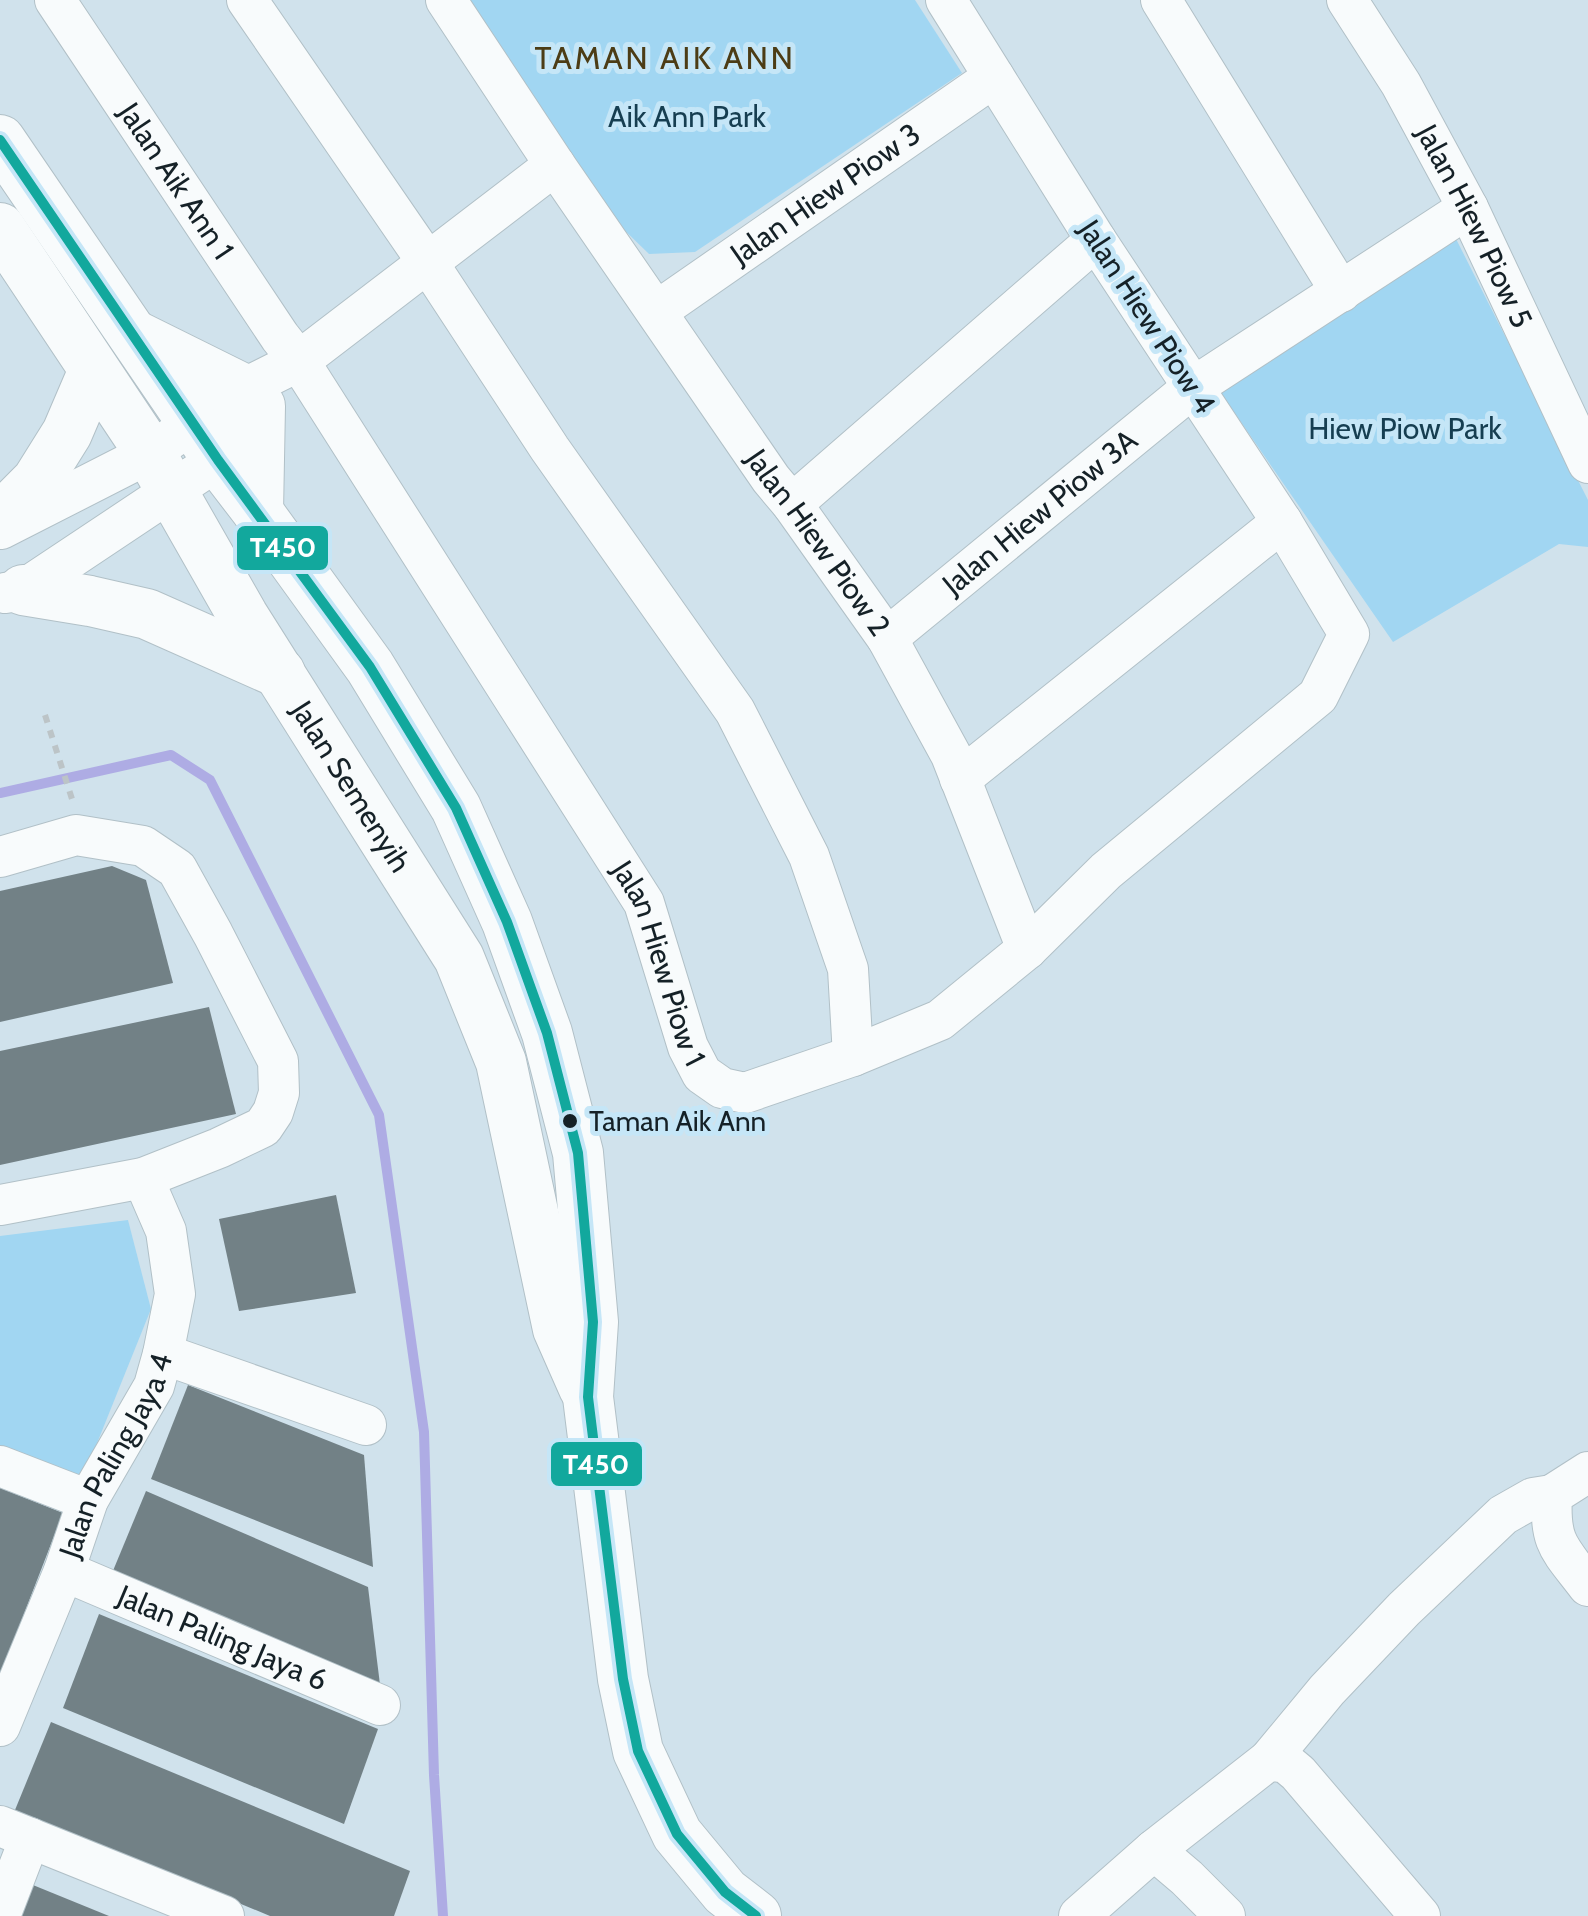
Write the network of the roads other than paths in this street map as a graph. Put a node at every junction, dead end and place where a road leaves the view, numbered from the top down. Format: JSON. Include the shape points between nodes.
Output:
{"nodes":[{"id":1,"x":55,"y":0,"type":"edge"},
{"id":2,"x":247,"y":0,"type":"edge"},
{"id":3,"x":446,"y":0,"type":"edge"},
{"id":4,"x":946,"y":0,"type":"edge"},
{"id":5,"x":1161,"y":0,"type":"edge"},
{"id":6,"x":1346,"y":0,"type":"edge"},
{"id":7,"x":994,"y":78,"type":"junction"},
{"id":8,"x":0,"y":140,"type":"edge"},
{"id":9,"x":555,"y":165,"type":"junction"},
{"id":10,"x":1468,"y":208,"type":"junction"},
{"id":11,"x":0,"y":228,"type":"edge"},
{"id":12,"x":1096,"y":240,"type":"junction"},
{"id":13,"x":428,"y":263,"type":"junction"},
{"id":14,"x":1340,"y":292,"type":"junction"},
{"id":15,"x":656,"y":311,"type":"junction"},
{"id":16,"x":134,"y":335,"type":"junction"},
{"id":17,"x":299,"y":361,"type":"junction"},
{"id":18,"x":94,"y":370,"type":"junction"},
{"id":19,"x":1192,"y":388,"type":"junction"},
{"id":20,"x":251,"y":398,"type":"junction"},
{"id":21,"x":205,"y":442,"type":"junction"},
{"id":22,"x":1588,"y":463,"type":"edge"},
{"id":23,"x":161,"y":472,"type":"junction"},
{"id":24,"x":792,"y":504,"type":"junction"},
{"id":25,"x":258,"y":512,"type":"junction"},
{"id":26,"x":0,"y":518,"type":"edge"},
{"id":27,"x":1282,"y":522,"type":"junction"},
{"id":28,"x":0,"y":529,"type":"edge"},
{"id":29,"x":12,"y":592,"type":"edge"},
{"id":30,"x":1349,"y":634,"type":"joint"},
{"id":31,"x":887,"y":638,"type":"junction"},
{"id":32,"x":280,"y":673,"type":"junction"},
{"id":33,"x":960,"y":779,"type":"junction"},
{"id":34,"x":0,"y":857,"type":"edge"},
{"id":35,"x":1027,"y":949,"type":"junction"},
{"id":36,"x":852,"y":1056,"type":"junction"},
{"id":37,"x":144,"y":1178,"type":"junction"},
{"id":38,"x":0,"y":1204,"type":"edge"},
{"id":39,"x":162,"y":1354,"type":"junction"},
{"id":40,"x":588,"y":1397,"type":"junction"},
{"id":41,"x":366,"y":1425,"type":"dead end"},
{"id":42,"x":0,"y":1466,"type":"edge"},
{"id":43,"x":1588,"y":1472,"type":"edge"},
{"id":44,"x":1552,"y":1495,"type":"junction"},
{"id":45,"x":88,"y":1500,"type":"junction"},
{"id":46,"x":64,"y":1570,"type":"junction"},
{"id":47,"x":1588,"y":1586,"type":"edge"},
{"id":48,"x":380,"y":1705,"type":"dead end"},
{"id":49,"x":0,"y":1726,"type":"edge"},
{"id":50,"x":1284,"y":1767,"type":"junction"},
{"id":51,"x":15,"y":1832,"type":"edge"},
{"id":52,"x":1154,"y":1850,"type":"junction"},
{"id":53,"x":0,"y":1916,"type":"edge"},
{"id":54,"x":224,"y":1916,"type":"edge"},
{"id":55,"x":756,"y":1916,"type":"edge"},
{"id":56,"x":1079,"y":1916,"type":"edge"},
{"id":57,"x":1225,"y":1916,"type":"edge"},
{"id":58,"x":1420,"y":1916,"type":"edge"}],
"edges":[{"from":1,"to":17,"type":"street","name":"Jalan Aik Ann 1"},
{"from":2,"to":13,"type":"street"},
{"from":3,"to":9,"type":"street","name":"Jalan Hiew Piow 2"},
{"from":4,"to":7,"type":"street","name":"Jalan Hiew Piow 4"},
{"from":5,"to":14,"type":"street"},
{"from":6,"to":10,"type":"street","name":"Jalan Hiew Piow 5"},
{"from":7,"to":12,"type":"street","name":"Jalan Hiew Piow 4"},
{"from":7,"to":15,"type":"street","name":"Jalan Hiew Piow 3"},
{"from":8,"to":16,"type":"main road","name":"Jalan Semenyih"},
{"from":9,"to":13,"type":"street"},
{"from":9,"to":15,"type":"street","name":"Jalan Hiew Piow 2"},
{"from":10,"to":14,"type":"street","name":"Jalan Hiew Piow 3A"},
{"from":10,"to":22,"type":"street","name":"Jalan Hiew Piow 5"},
{"from":11,"to":18,"type":"main road","name":"Jalan Semenyih"},
{"from":12,"to":19,"type":"street","name":"Jalan Hiew Piow 4"},
{"from":12,"to":24,"type":"street"},
{"from":13,"to":17,"type":"street"},
{"from":13,"to":36,"type":"street","via":[[735,711],[809,856],[843,953]]},
{"from":14,"to":19,"type":"street","name":"Jalan Hiew Piow 3A"},
{"from":15,"to":24,"type":"street","name":"Jalan Hiew Piow 2"},
{"from":16,"to":20,"type":"main road"},
{"from":16,"to":21,"type":"main road","name":"Jalan Semenyih"},
{"from":17,"to":20,"type":"street"},
{"from":17,"to":36,"type":"street","name":"Jalan Hiew Piow 1","via":[[644,902],[702,1074],[745,1094]]},
{"from":18,"to":23,"type":"main road","name":"Jalan Semenyih"},
{"from":18,"to":26,"type":"main road","via":[[37,481]]},
{"from":19,"to":27,"type":"street","name":"Jalan Hiew Piow 4"},
{"from":19,"to":31,"type":"street","name":"Jalan Hiew Piow 3A"},
{"from":20,"to":21,"type":"street"},
{"from":20,"to":25,"type":"main road"},
{"from":21,"to":23,"type":"street"},
{"from":21,"to":25,"type":"main road","name":"Jalan Semenyih"},
{"from":23,"to":28,"type":"street"},
{"from":23,"to":29,"type":"street"},
{"from":23,"to":32,"type":"main road","name":"Jalan Semenyih"},
{"from":24,"to":31,"type":"street","name":"Jalan Hiew Piow 2"},
{"from":25,"to":40,"type":"main road","name":"Jalan Semenyih","via":[[370,667],[456,808],[507,922],[547,1033],[578,1153],[593,1322]]},
{"from":27,"to":30,"type":"street","name":"Jalan Hiew Piow 4"},
{"from":27,"to":33,"type":"street"},
{"from":29,"to":32,"type":"main road","via":[[147,614]]},
{"from":30,"to":35,"type":"street","name":"Jalan Hiew Piow 1","via":[[1318,696],[1106,871]]},
{"from":31,"to":33,"type":"street","name":"Jalan Hiew Piow 2"},
{"from":32,"to":40,"type":"main road","name":"Jalan Semenyih","via":[[460,958],[501,1062],[558,1330]]},
{"from":33,"to":35,"type":"street","name":"Jalan Hiew Piow 2"},
{"from":34,"to":37,"type":"street","via":[[76,834],[142,846],[176,869],[278,1061],[280,1092],[263,1128]]},
{"from":35,"to":36,"type":"street","name":"Jalan Hiew Piow 1","via":[[940,1020]]},
{"from":37,"to":38,"type":"street"},
{"from":37,"to":39,"type":"street","name":"Jalan Paling Jaya 4","via":[[166,1231],[174,1294]]},
{"from":39,"to":41,"type":"street"},
{"from":39,"to":45,"type":"street","name":"Jalan Paling Jaya 4","via":[[154,1386]]},
{"from":40,"to":55,"type":"main road","name":"Jalan Semenyih","via":[[638,1751],[677,1834]]},
{"from":42,"to":45,"type":"street"},
{"from":43,"to":44,"type":"street"},
{"from":44,"to":47,"type":"street","via":[[1557,1544]]},
{"from":44,"to":50,"type":"street","via":[[1503,1515],[1404,1609],[1328,1690]]},
{"from":45,"to":46,"type":"street","name":"Jalan Paling Jaya 4"},
{"from":46,"to":48,"type":"street","name":"Jalan Paling Jaya 6"},
{"from":46,"to":49,"type":"street","name":"Jalan Paling Jaya 4"},
{"from":50,"to":52,"type":"street"},
{"from":50,"to":58,"type":"street"},
{"from":51,"to":53,"type":"street"},
{"from":51,"to":54,"type":"street"},
{"from":52,"to":56,"type":"street"},
{"from":52,"to":57,"type":"street"}]}
